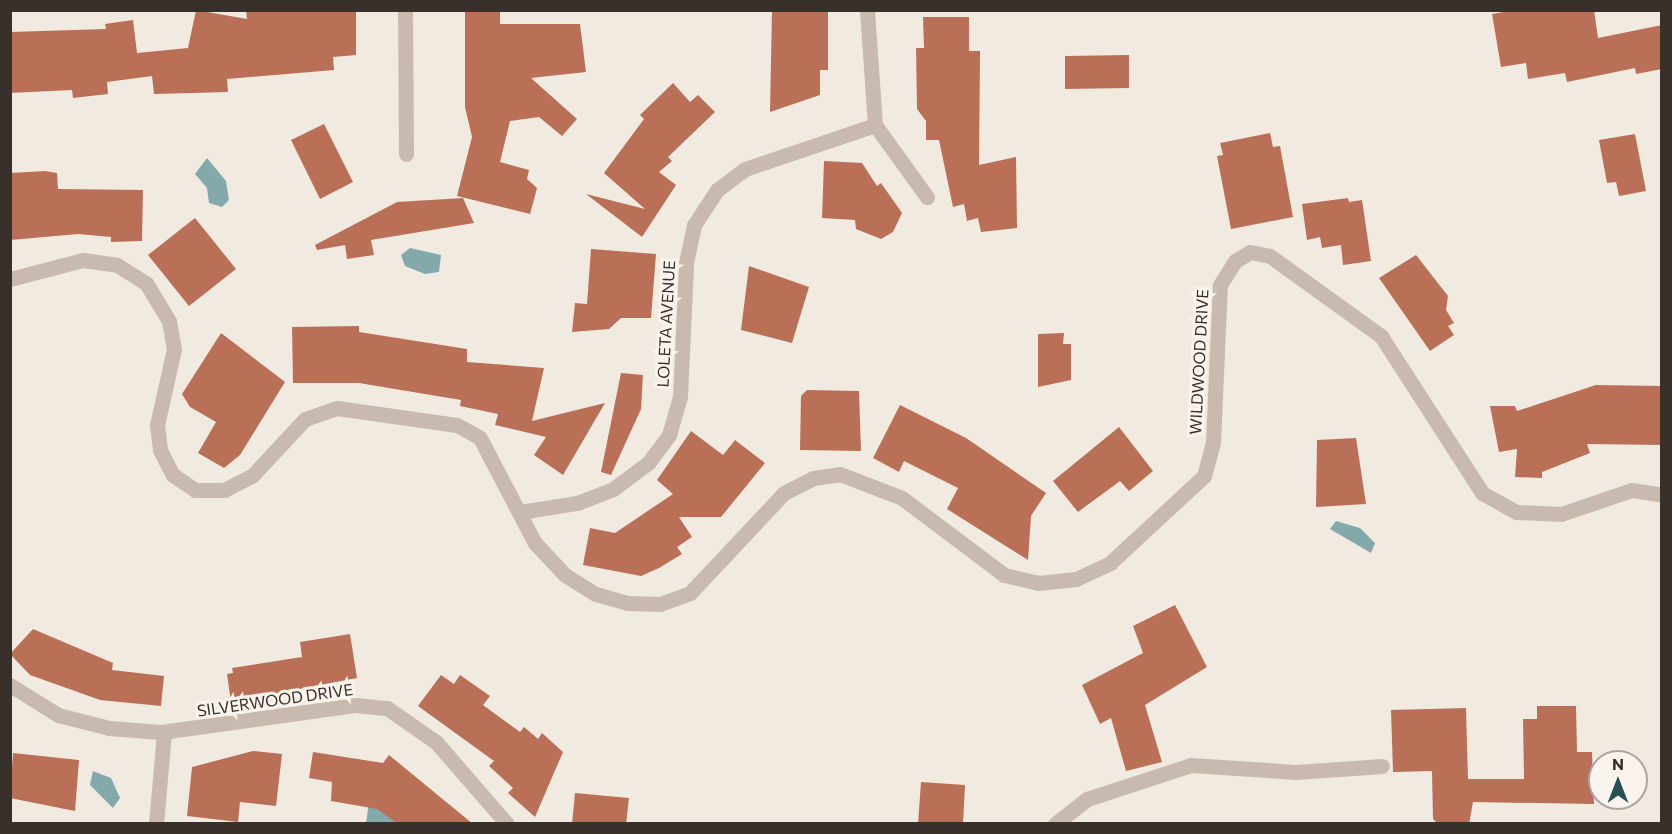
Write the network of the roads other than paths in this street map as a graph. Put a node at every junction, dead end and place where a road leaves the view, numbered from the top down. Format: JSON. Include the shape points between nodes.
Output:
{"nodes":[{"id":1,"x":405,"y":10,"type":"edge"},
{"id":2,"x":867,"y":10,"type":"edge"},
{"id":3,"x":875,"y":125,"type":"junction"},
{"id":4,"x":406,"y":154,"type":"dead end"},
{"id":5,"x":927,"y":197,"type":"dead end"},
{"id":6,"x":10,"y":279,"type":"edge"},
{"id":7,"x":1662,"y":495,"type":"edge"},
{"id":8,"x":520,"y":512,"type":"junction"},
{"id":9,"x":10,"y":685,"type":"edge"},
{"id":10,"x":164,"y":732,"type":"junction"},
{"id":11,"x":1382,"y":766,"type":"dead end"},
{"id":12,"x":156,"y":824,"type":"edge"},
{"id":13,"x":507,"y":824,"type":"edge"},
{"id":14,"x":1055,"y":824,"type":"edge"}],
"edges":[{"from":1,"to":4,"type":"street"},
{"from":2,"to":3,"type":"street"},
{"from":3,"to":5,"type":"street"},
{"from":3,"to":8,"type":"street","name":"LOLETA AVENUE","via":[[745,168],[717,190],[694,225],[686,263],[680,397],[669,435],[648,463],[613,489],[577,503]]},
{"from":6,"to":8,"type":"street","name":"WILDWOOD DRIVE","via":[[83,260],[117,265],[147,283],[169,321],[174,349],[158,425],[160,450],[173,475],[195,490],[224,490],[252,476],[305,419],[337,408],[381,411],[457,425],[480,438]]},
{"from":7,"to":8,"type":"street","name":"WILDWOOD DRIVE","via":[[1632,490],[1561,514],[1516,512],[1482,493],[1381,336],[1270,256],[1250,252],[1235,261],[1220,285],[1212,443],[1204,476],[1110,563],[1076,579],[1038,584],[1004,575],[902,498],[840,474],[813,478],[784,493],[690,593],[660,604],[628,603],[596,594],[565,575],[535,543]]},
{"from":9,"to":10,"type":"street","name":"SILVERWOOD DRIVE","via":[[58,715],[109,728]]},
{"from":10,"to":12,"type":"street"},
{"from":10,"to":13,"type":"street","name":"SILVERWOOD DRIVE","via":[[356,705],[387,708],[436,742]]},
{"from":11,"to":14,"type":"street","via":[[1296,772],[1191,765],[1087,799]]}]}
